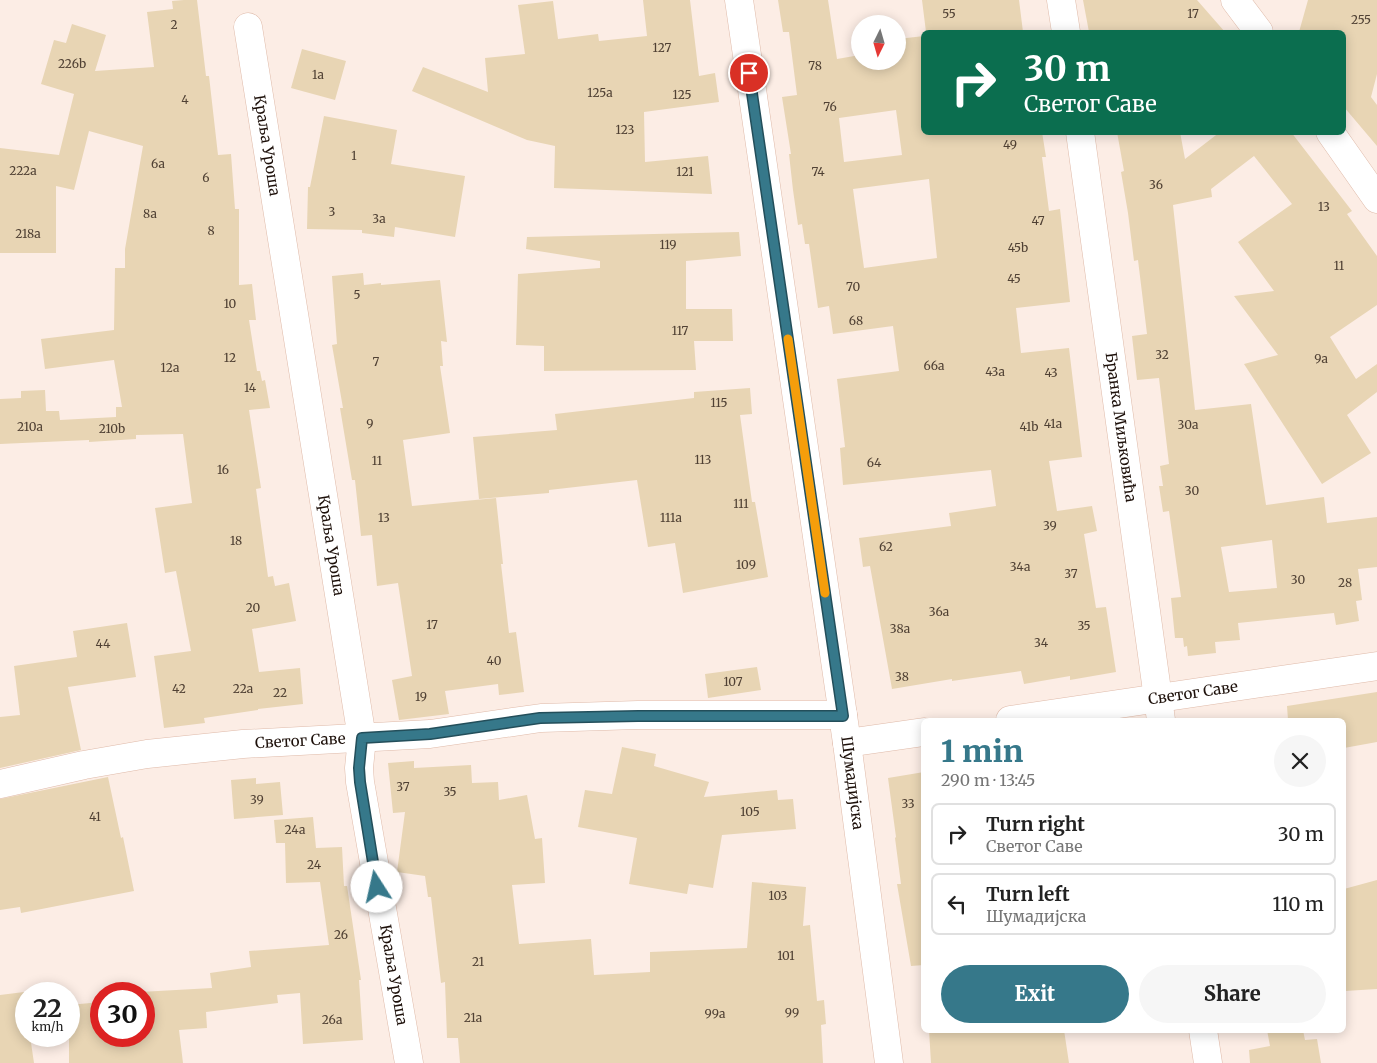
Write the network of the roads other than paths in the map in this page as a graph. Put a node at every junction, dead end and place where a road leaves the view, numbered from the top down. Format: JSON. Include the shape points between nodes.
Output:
{"nodes":[{"id":1,"x":738,"y":0,"type":"edge"},
{"id":2,"x":1062,"y":0,"type":"edge"},
{"id":3,"x":1235,"y":0,"type":"edge"},
{"id":4,"x":248,"y":27,"type":"dead end"},
{"id":5,"x":1066,"y":30,"type":"edge"},
{"id":6,"x":1257,"y":30,"type":"edge"},
{"id":7,"x":1080,"y":135,"type":"edge"},
{"id":8,"x":1332,"y":135,"type":"edge"},
{"id":9,"x":1377,"y":199,"type":"edge"},
{"id":10,"x":1377,"y":666,"type":"edge"},
{"id":11,"x":1160,"y":710,"type":"edge"},
{"id":12,"x":843,"y":716,"type":"junction"},
{"id":13,"x":1040,"y":718,"type":"edge"},
{"id":14,"x":921,"y":732,"type":"edge"},
{"id":15,"x":362,"y":738,"type":"junction"},
{"id":16,"x":847,"y":743,"type":"junction"},
{"id":17,"x":0,"y":784,"type":"edge"},
{"id":18,"x":1204,"y":1033,"type":"edge"},
{"id":19,"x":409,"y":1063,"type":"edge"},
{"id":20,"x":889,"y":1063,"type":"edge"},
{"id":21,"x":1208,"y":1063,"type":"edge"}],
"edges":[{"from":1,"to":12,"type":"street","name":"Шумадијска"},
{"from":2,"to":5,"type":"street"},
{"from":3,"to":6,"type":"street"},
{"from":4,"to":15,"type":"street","name":"Краља Уроша"},
{"from":7,"to":11,"type":"street","name":"Бранка Миљковића"},
{"from":8,"to":9,"type":"street"},
{"from":10,"to":11,"type":"street","name":"Светог Саве"},
{"from":11,"to":13,"type":"street","name":"Светог Саве"},
{"from":12,"to":15,"type":"street","name":"Светог Саве","via":[[540,718],[430,734]]},
{"from":12,"to":16,"type":"street","name":"Шумадијска"},
{"from":14,"to":16,"type":"street"},
{"from":15,"to":17,"type":"street","name":"Светог Саве","via":[[243,744],[147,754]]},
{"from":15,"to":19,"type":"street","name":"Краља Уроша","via":[[360,782]]},
{"from":16,"to":20,"type":"street","name":"Шумадијска"},
{"from":18,"to":21,"type":"street"}]}
